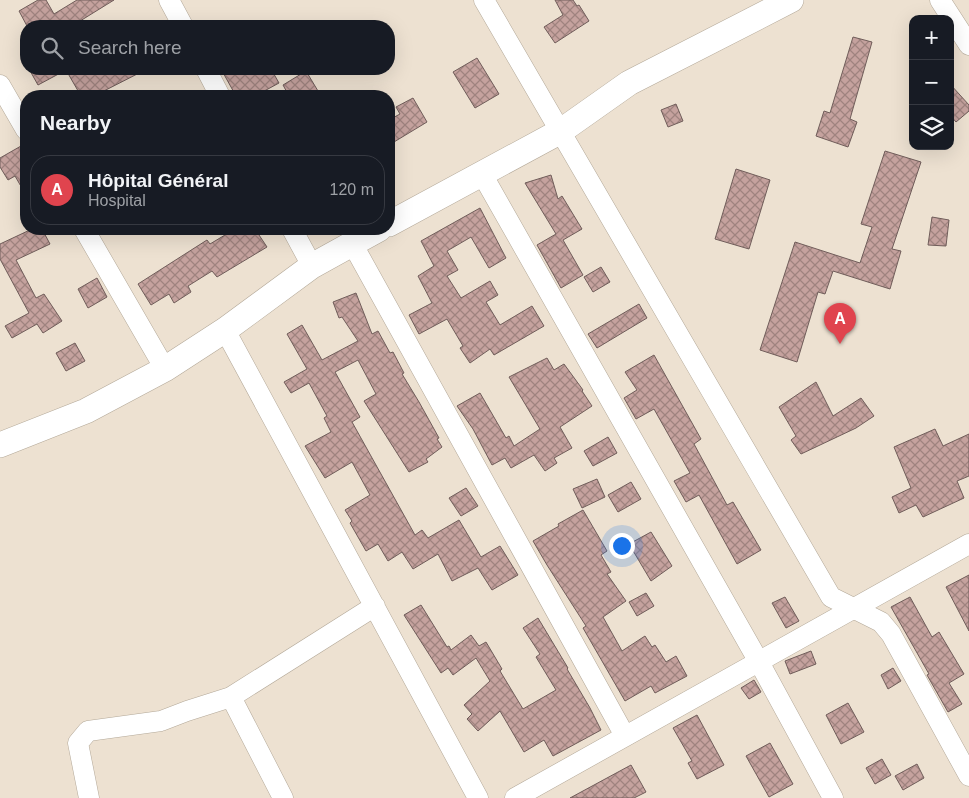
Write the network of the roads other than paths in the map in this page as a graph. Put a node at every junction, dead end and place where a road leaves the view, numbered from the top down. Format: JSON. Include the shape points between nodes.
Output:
{"nodes":[{"id":1,"x":169,"y":0,"type":"edge"},
{"id":2,"x":484,"y":0,"type":"edge"},
{"id":3,"x":791,"y":0,"type":"edge"},
{"id":4,"x":940,"y":0,"type":"edge"},
{"id":5,"x":180,"y":20,"type":"edge"},
{"id":6,"x":969,"y":45,"type":"edge"},
{"id":7,"x":209,"y":75,"type":"edge"},
{"id":8,"x":0,"y":85,"type":"edge"},
{"id":9,"x":217,"y":90,"type":"edge"},
{"id":10,"x":20,"y":120,"type":"edge"},
{"id":11,"x":561,"y":131,"type":"junction"},
{"id":12,"x":482,"y":174,"type":"junction"},
{"id":13,"x":395,"y":221,"type":"edge"},
{"id":14,"x":88,"y":235,"type":"edge"},
{"id":15,"x":295,"y":235,"type":"edge"},
{"id":16,"x":367,"y":235,"type":"edge"},
{"id":17,"x":352,"y":243,"type":"junction"},
{"id":18,"x":312,"y":266,"type":"junction"},
{"id":19,"x":225,"y":330,"type":"junction"},
{"id":20,"x":166,"y":369,"type":"junction"},
{"id":21,"x":0,"y":445,"type":"edge"},
{"id":22,"x":969,"y":544,"type":"edge"},
{"id":23,"x":375,"y":606,"type":"junction"},
{"id":24,"x":854,"y":608,"type":"junction"},
{"id":25,"x":759,"y":662,"type":"junction"},
{"id":26,"x":231,"y":697,"type":"junction"},
{"id":27,"x":625,"y":736,"type":"junction"},
{"id":28,"x":969,"y":776,"type":"edge"},
{"id":29,"x":89,"y":798,"type":"edge"},
{"id":30,"x":283,"y":798,"type":"edge"},
{"id":31,"x":478,"y":798,"type":"edge"},
{"id":32,"x":515,"y":798,"type":"edge"},
{"id":33,"x":833,"y":798,"type":"edge"}],
"edges":[{"from":1,"to":5,"type":"street"},
{"from":2,"to":11,"type":"street"},
{"from":3,"to":11,"type":"street","via":[[629,83]]},
{"from":4,"to":6,"type":"street"},
{"from":7,"to":9,"type":"street"},
{"from":8,"to":10,"type":"street"},
{"from":11,"to":12,"type":"street"},
{"from":11,"to":24,"type":"street","via":[[831,596]]},
{"from":12,"to":13,"type":"street"},
{"from":12,"to":25,"type":"street"},
{"from":14,"to":20,"type":"street"},
{"from":15,"to":18,"type":"street"},
{"from":16,"to":17,"type":"street"},
{"from":17,"to":18,"type":"street"},
{"from":17,"to":27,"type":"street"},
{"from":18,"to":19,"type":"street"},
{"from":19,"to":20,"type":"street"},
{"from":19,"to":23,"type":"street"},
{"from":20,"to":21,"type":"street","via":[[86,411]]},
{"from":22,"to":24,"type":"street"},
{"from":23,"to":26,"type":"street"},
{"from":23,"to":31,"type":"street"},
{"from":24,"to":25,"type":"street"},
{"from":24,"to":28,"type":"street","via":[[881,622],[891,634]]},
{"from":25,"to":27,"type":"street"},
{"from":25,"to":33,"type":"street"},
{"from":26,"to":29,"type":"street","via":[[161,721],[88,731],[78,744]]},
{"from":26,"to":30,"type":"street"},
{"from":27,"to":32,"type":"street"}]}
